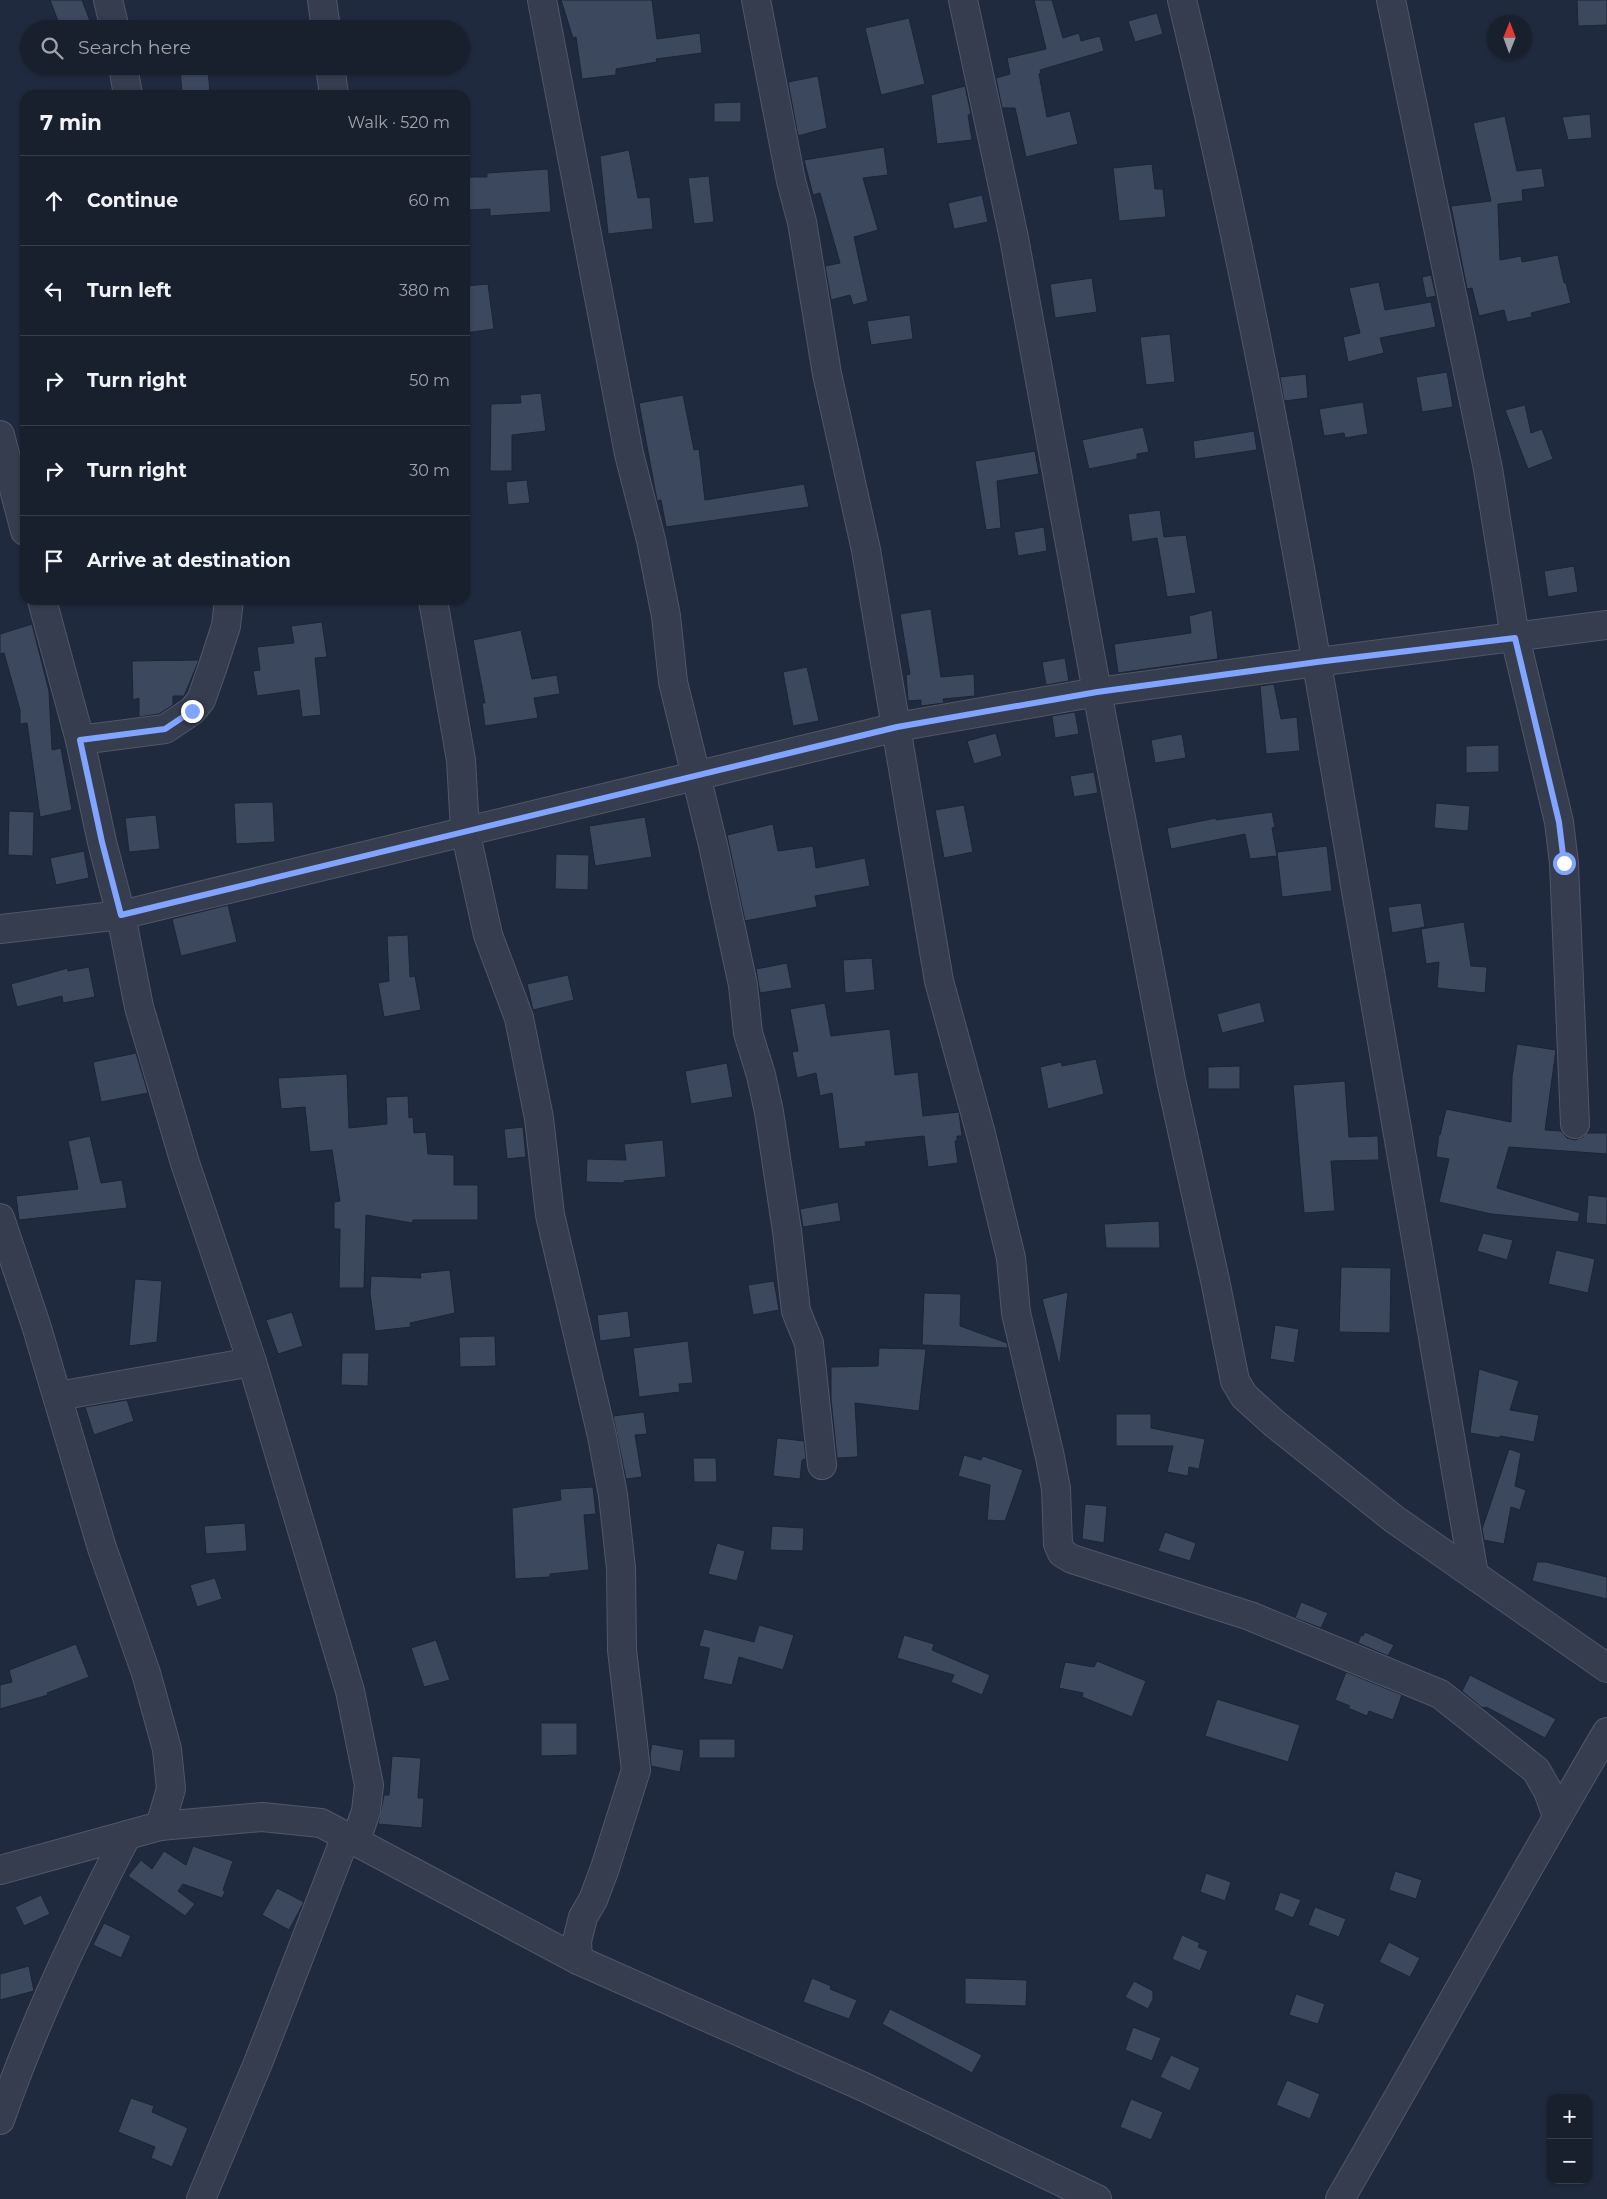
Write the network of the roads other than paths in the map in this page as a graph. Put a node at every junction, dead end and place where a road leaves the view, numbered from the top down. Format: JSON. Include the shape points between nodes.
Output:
{"nodes":[{"id":1,"x":108,"y":0,"type":"edge"},
{"id":2,"x":322,"y":0,"type":"edge"},
{"id":3,"x":542,"y":0,"type":"edge"},
{"id":4,"x":756,"y":0,"type":"edge"},
{"id":5,"x":963,"y":0,"type":"edge"},
{"id":6,"x":1182,"y":0,"type":"edge"},
{"id":7,"x":1391,"y":0,"type":"edge"},
{"id":8,"x":113,"y":20,"type":"edge"},
{"id":9,"x":325,"y":20,"type":"edge"},
{"id":10,"x":125,"y":75,"type":"edge"},
{"id":11,"x":331,"y":75,"type":"edge"},
{"id":12,"x":127,"y":90,"type":"edge"},
{"id":13,"x":333,"y":90,"type":"edge"},
{"id":14,"x":0,"y":435,"type":"edge"},
{"id":15,"x":20,"y":512,"type":"edge"},
{"id":16,"x":43,"y":605,"type":"edge"},
{"id":17,"x":228,"y":605,"type":"edge"},
{"id":18,"x":434,"y":605,"type":"edge"},
{"id":19,"x":1607,"y":625,"type":"edge"},
{"id":20,"x":1515,"y":638,"type":"junction"},
{"id":21,"x":1317,"y":662,"type":"junction"},
{"id":22,"x":1097,"y":692,"type":"junction"},
{"id":23,"x":897,"y":727,"type":"junction"},
{"id":24,"x":80,"y":740,"type":"junction"},
{"id":25,"x":695,"y":775,"type":"junction"},
{"id":26,"x":465,"y":830,"type":"junction"},
{"id":27,"x":121,"y":915,"type":"junction"},
{"id":28,"x":0,"y":929,"type":"edge"},
{"id":29,"x":1575,"y":1124,"type":"dead end"},
{"id":30,"x":0,"y":1218,"type":"edge"},
{"id":31,"x":252,"y":1362,"type":"junction"},
{"id":32,"x":58,"y":1396,"type":"junction"},
{"id":33,"x":822,"y":1465,"type":"dead end"},
{"id":34,"x":1474,"y":1575,"type":"junction"},
{"id":35,"x":1607,"y":1668,"type":"edge"},
{"id":36,"x":1607,"y":1732,"type":"edge"},
{"id":37,"x":1558,"y":1816,"type":"junction"},
{"id":38,"x":160,"y":1826,"type":"junction"},
{"id":39,"x":126,"y":1835,"type":"junction"},
{"id":40,"x":351,"y":1838,"type":"junction"},
{"id":41,"x":0,"y":1870,"type":"edge"},
{"id":42,"x":578,"y":1960,"type":"junction"},
{"id":43,"x":0,"y":2120,"type":"edge"},
{"id":44,"x":201,"y":2199,"type":"edge"},
{"id":45,"x":1097,"y":2199,"type":"edge"},
{"id":46,"x":1340,"y":2199,"type":"edge"}],
"edges":[{"from":1,"to":8,"type":"street"},
{"from":2,"to":9,"type":"street"},
{"from":3,"to":25,"type":"street","via":[[629,454],[666,616],[673,682]]},
{"from":4,"to":23,"type":"street","via":[[802,222],[827,374],[866,550]]},
{"from":5,"to":22,"type":"street","via":[[1016,247]]},
{"from":6,"to":21,"type":"street","via":[[1251,310]]},
{"from":7,"to":20,"type":"street","via":[[1488,469]]},
{"from":10,"to":12,"type":"street"},
{"from":11,"to":13,"type":"street"},
{"from":14,"to":15,"type":"street"},
{"from":16,"to":24,"type":"street"},
{"from":17,"to":24,"type":"street","via":[[226,626],[212,669],[201,700],[192,711],[165,729]]},
{"from":18,"to":26,"type":"street","via":[[461,760]]},
{"from":19,"to":20,"type":"street"},
{"from":20,"to":21,"type":"street"},
{"from":20,"to":29,"type":"street","via":[[1559,822],[1564,863]]},
{"from":21,"to":22,"type":"street"},
{"from":21,"to":34,"type":"street"},
{"from":22,"to":23,"type":"street"},
{"from":22,"to":34,"type":"street","via":[[1171,1080],[1235,1381],[1244,1396],[1274,1424],[1394,1519]]},
{"from":23,"to":25,"type":"street"},
{"from":23,"to":37,"type":"street","via":[[939,981],[1011,1258],[1016,1313],[1054,1481],[1057,1537],[1062,1553],[1072,1559],[1250,1616],[1440,1694],[1536,1770]]},
{"from":24,"to":27,"type":"street"},
{"from":25,"to":26,"type":"street"},
{"from":25,"to":33,"type":"street","via":[[743,985],[748,1033],[769,1112],[796,1311],[809,1343]]},
{"from":26,"to":27,"type":"street"},
{"from":26,"to":42,"type":"street","via":[[488,935],[519,1018],[539,1118],[550,1215],[610,1478],[621,1568],[622,1650],[636,1770],[605,1868],[583,1917],[577,1941]]},
{"from":27,"to":28,"type":"street"},
{"from":27,"to":31,"type":"street","via":[[142,1016],[185,1163]]},
{"from":30,"to":32,"type":"street"},
{"from":31,"to":32,"type":"street"},
{"from":31,"to":40,"type":"street","via":[[350,1691],[369,1785],[366,1811]]},
{"from":32,"to":38,"type":"street","via":[[102,1548],[146,1673],[167,1749],[171,1789]]},
{"from":34,"to":35,"type":"street"},
{"from":36,"to":37,"type":"street"},
{"from":37,"to":46,"type":"street"},
{"from":38,"to":39,"type":"street"},
{"from":38,"to":40,"type":"street","via":[[262,1817],[321,1822]]},
{"from":39,"to":41,"type":"street"},
{"from":39,"to":43,"type":"street","via":[[91,1903],[22,2056]]},
{"from":40,"to":42,"type":"street"},
{"from":40,"to":44,"type":"street"},
{"from":42,"to":45,"type":"street","via":[[864,2087]]}]}
